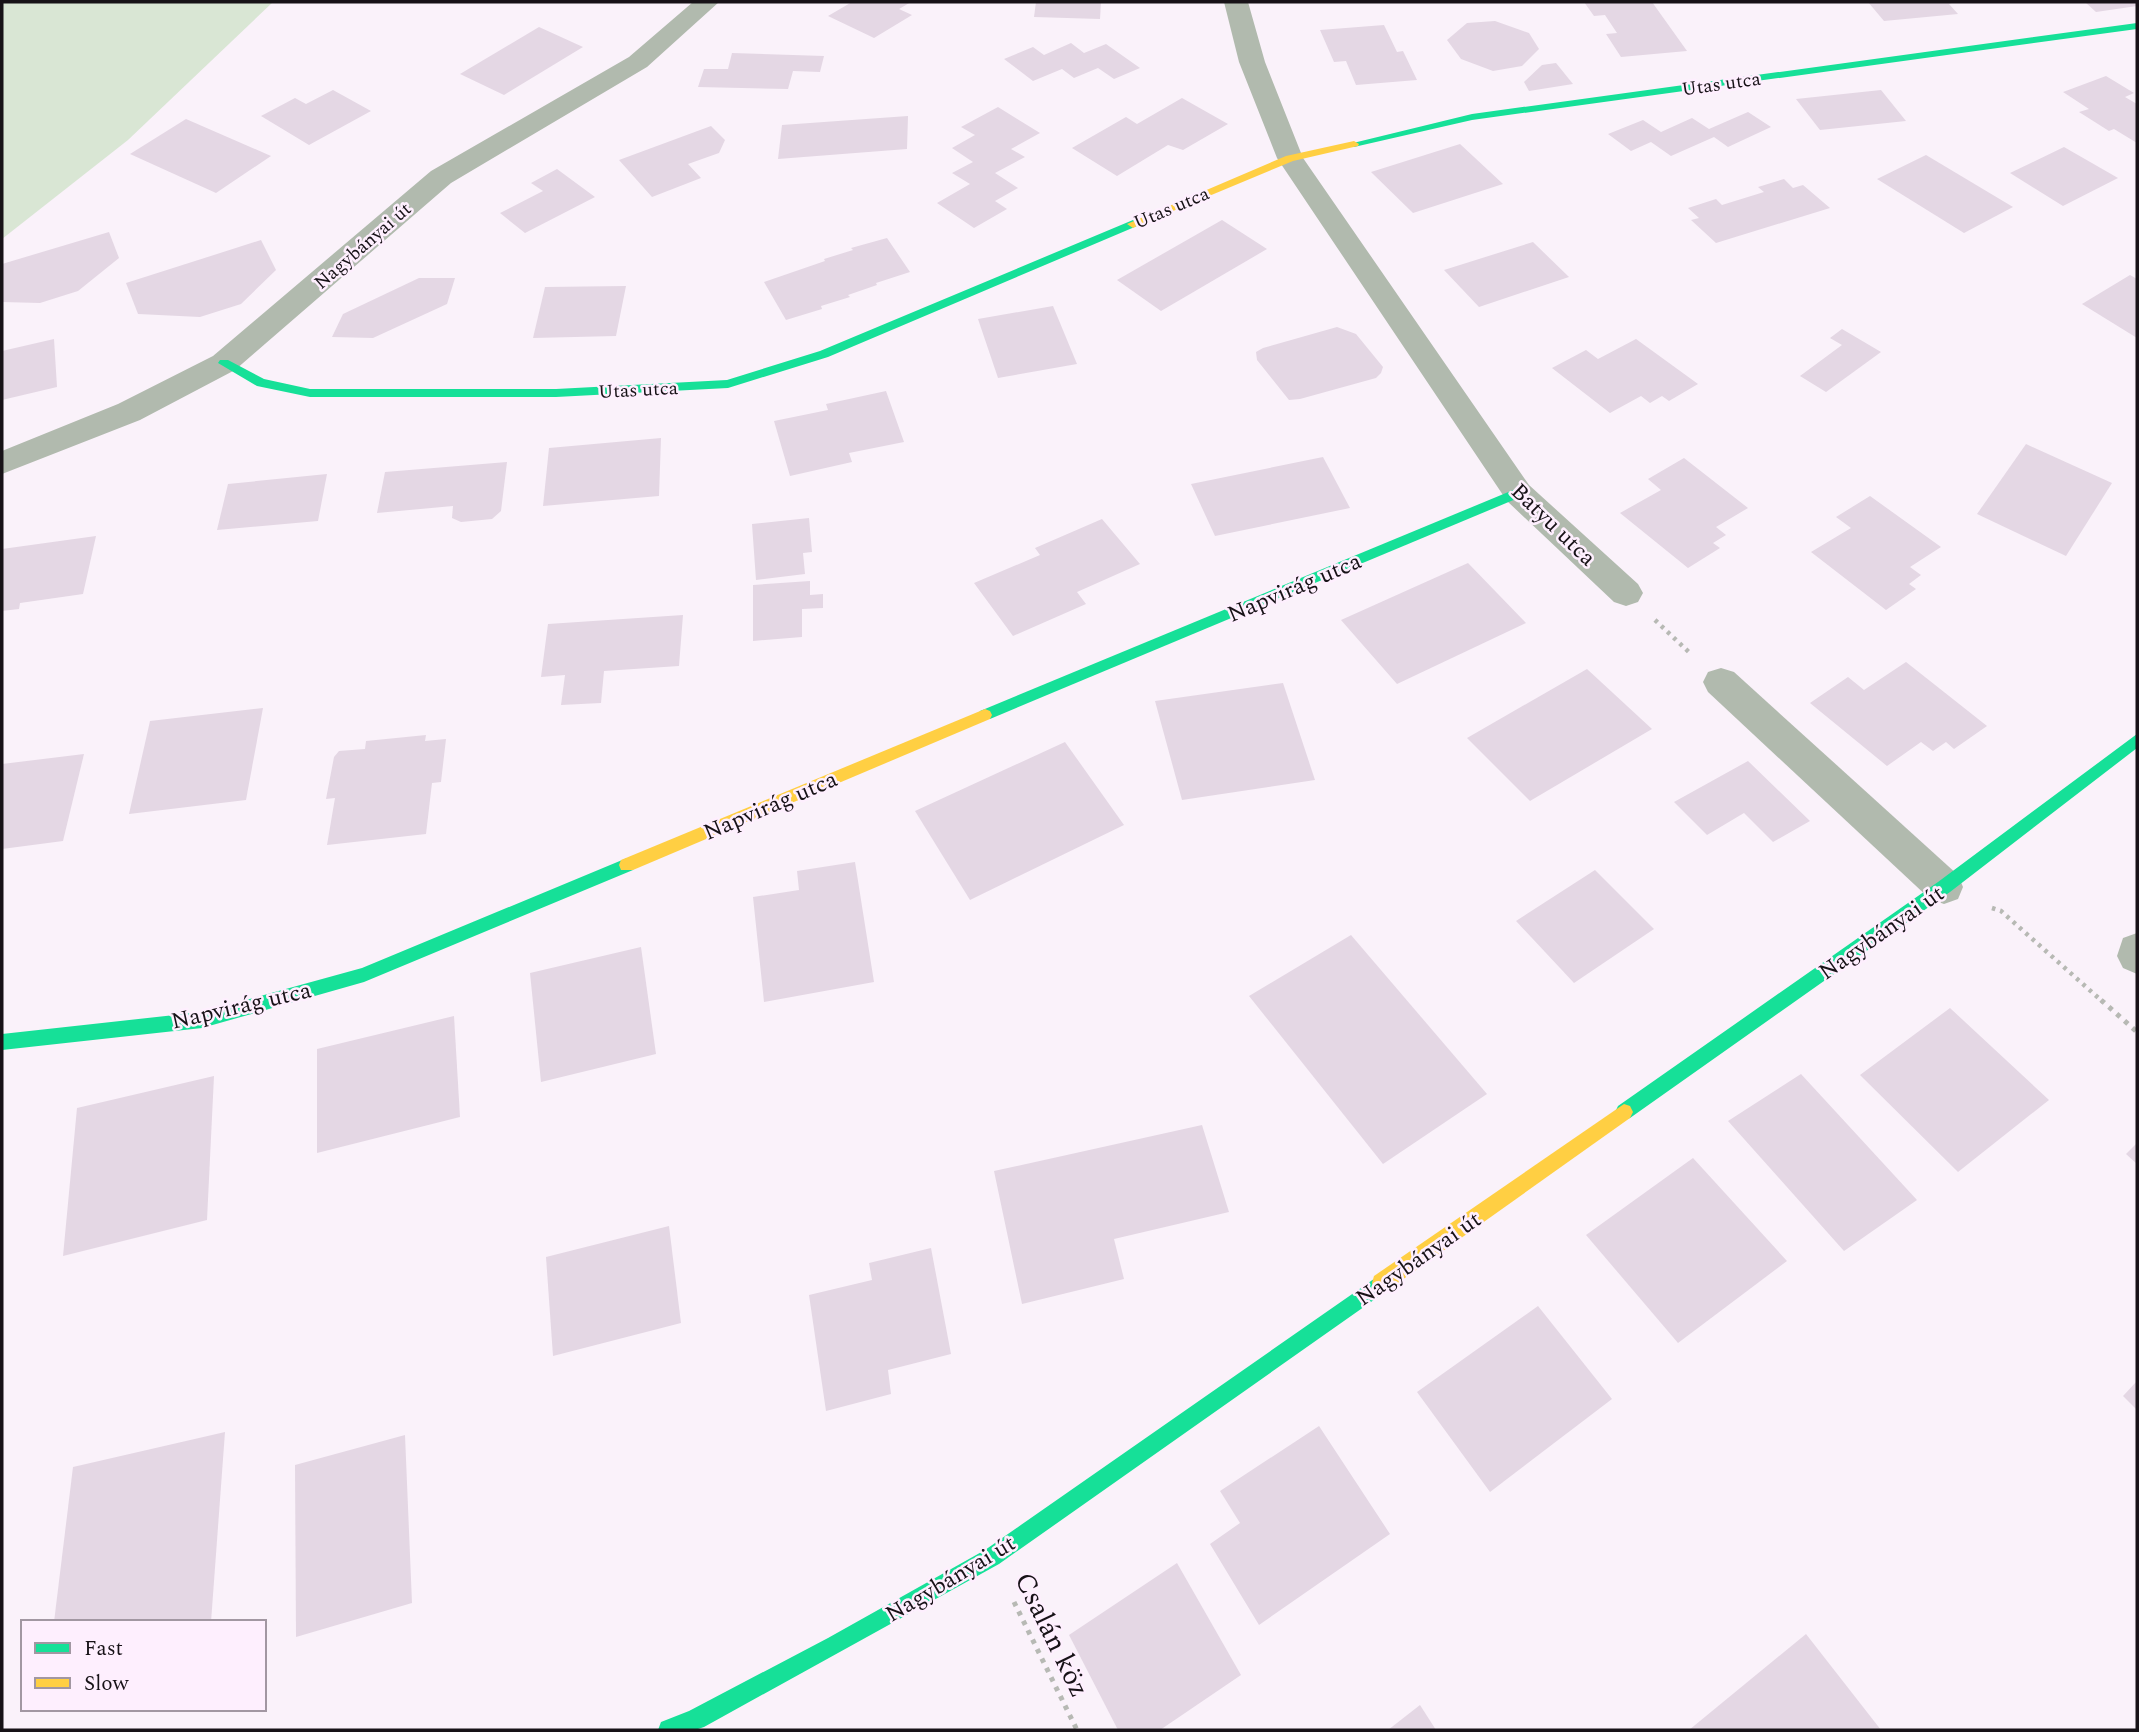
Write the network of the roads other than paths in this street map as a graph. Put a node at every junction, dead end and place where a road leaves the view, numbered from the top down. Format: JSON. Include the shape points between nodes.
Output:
{"nodes":[{"id":1,"x":707,"y":2,"type":"edge"},
{"id":2,"x":1236,"y":2,"type":"edge"},
{"id":3,"x":2137,"y":26,"type":"edge"},
{"id":4,"x":1290,"y":158,"type":"junction"},
{"id":5,"x":224,"y":363,"type":"junction"},
{"id":6,"x":2,"y":463,"type":"edge"},
{"id":7,"x":1518,"y":493,"type":"junction"},
{"id":8,"x":1626,"y":593,"type":"road end"},
{"id":9,"x":1721,"y":682,"type":"road end"},
{"id":10,"x":2137,"y":740,"type":"edge"},
{"id":11,"x":1944,"y":887,"type":"junction"},
{"id":12,"x":2137,"y":950,"type":"edge"},
{"id":13,"x":2137,"y":956,"type":"edge"},
{"id":14,"x":2,"y":1042,"type":"edge"},
{"id":15,"x":669,"y":1730,"type":"edge"}],
"edges":[{"from":1,"to":5,"type":"street","name":"Nagybányai út","via":[[638,62],[441,177]]},
{"from":2,"to":4,"type":"street","name":"Batyu utca","via":[[1252,62]]},
{"from":3,"to":4,"type":"street","name":"Utas utca","via":[[1472,117]]},
{"from":4,"to":5,"type":"street","name":"Utas utca","via":[[824,354],[728,384],[555,393],[310,393],[261,383]]},
{"from":4,"to":7,"type":"street","name":"Batyu utca"},
{"from":5,"to":6,"type":"street","name":"Nagybányai út","via":[[129,412]]},
{"from":7,"to":8,"type":"street","name":"Batyu utca"},
{"from":7,"to":14,"type":"street","name":"Napvirág utca","via":[[364,975],[202,1020]]},
{"from":9,"to":11,"type":"street"},
{"from":10,"to":11,"type":"street","name":"Nagybányai út"},
{"from":11,"to":15,"type":"street","name":"Nagybányai út","via":[[992,1557]]},
{"from":12,"to":13,"type":"street"}]}
